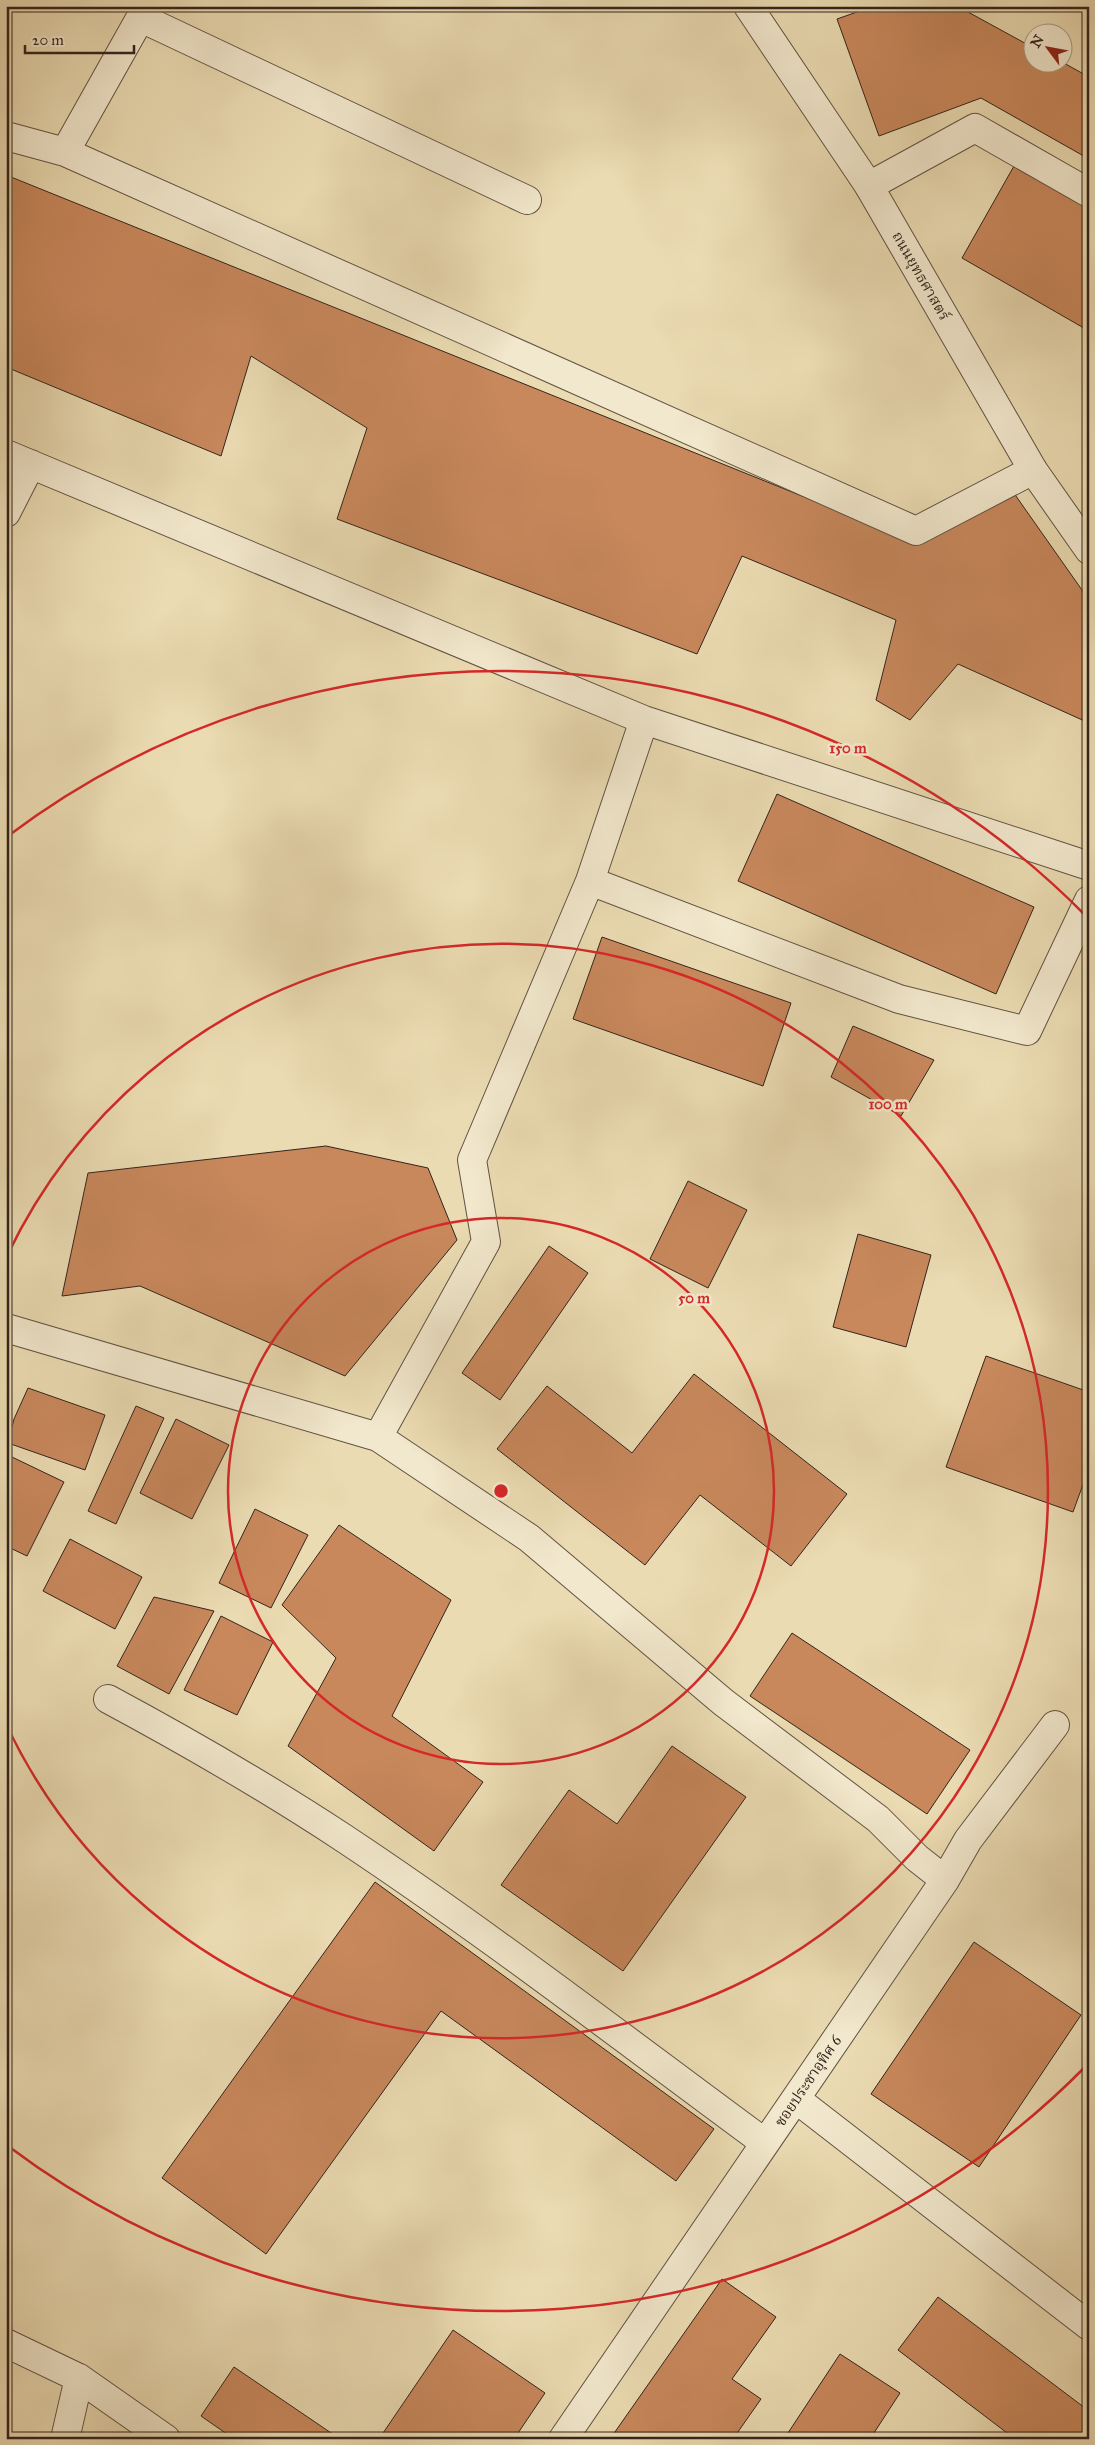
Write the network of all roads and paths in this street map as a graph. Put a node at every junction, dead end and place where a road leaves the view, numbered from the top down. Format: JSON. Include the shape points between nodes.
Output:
{"nodes":[{"id":1,"x":748,"y":6,"type":"edge"},
{"id":2,"x":144,"y":12,"type":"edge"},
{"id":3,"x":6,"y":136,"type":"edge"},
{"id":4,"x":65,"y":152,"type":"junction"},
{"id":5,"x":869,"y":186,"type":"junction"},
{"id":6,"x":1089,"y":193,"type":"edge"},
{"id":7,"x":527,"y":200,"type":"dead end"},
{"id":8,"x":6,"y":454,"type":"edge"},
{"id":9,"x":31,"y":464,"type":"junction"},
{"id":10,"x":1033,"y":470,"type":"junction"},
{"id":11,"x":6,"y":513,"type":"edge"},
{"id":12,"x":1089,"y":550,"type":"edge"},
{"id":13,"x":644,"y":720,"type":"junction"},
{"id":14,"x":1089,"y":866,"type":"edge"},
{"id":15,"x":590,"y":881,"type":"junction"},
{"id":16,"x":1089,"y":900,"type":"edge"},
{"id":17,"x":6,"y":1328,"type":"edge"},
{"id":18,"x":378,"y":1437,"type":"junction"},
{"id":19,"x":108,"y":1700,"type":"dead end"},
{"id":20,"x":1055,"y":1725,"type":"dead end"},
{"id":21,"x":945,"y":1880,"type":"junction"},
{"id":22,"x":796,"y":2098,"type":"junction"},
{"id":23,"x":765,"y":2143,"type":"junction"},
{"id":24,"x":1089,"y":2326,"type":"edge"},
{"id":25,"x":6,"y":2342,"type":"edge"},
{"id":26,"x":79,"y":2378,"type":"junction"},
{"id":27,"x":65,"y":2439,"type":"edge"},
{"id":28,"x":166,"y":2439,"type":"edge"},
{"id":29,"x":563,"y":2439,"type":"edge"}],
"edges":[{"from":1,"to":5,"type":"street","name":"ถนนยุทธศาสตร์"},
{"from":2,"to":4,"type":"street"},
{"from":2,"to":7,"type":"street"},
{"from":3,"to":4,"type":"street"},
{"from":4,"to":10,"type":"street","via":[[916,532]]},
{"from":5,"to":6,"type":"street","via":[[976,128]]},
{"from":5,"to":10,"type":"street","name":"ถนนยุทธศาสตร์"},
{"from":8,"to":9,"type":"street"},
{"from":9,"to":11,"type":"street"},
{"from":9,"to":13,"type":"street"},
{"from":10,"to":12,"type":"street","name":"ถนนยุทธศาสตร์"},
{"from":13,"to":14,"type":"street"},
{"from":13,"to":15,"type":"street"},
{"from":15,"to":16,"type":"street","via":[[899,999],[1027,1031]]},
{"from":15,"to":18,"type":"street","via":[[472,1160],[486,1242]]},
{"from":17,"to":18,"type":"street"},
{"from":18,"to":21,"type":"street","via":[[529,1538],[723,1702],[878,1819],[917,1858]]},
{"from":19,"to":23,"type":"street","via":[[192,1745],[421,1891]]},
{"from":20,"to":21,"type":"street","name":"ซอยประชาอุทิศ 6","via":[[968,1840]]},
{"from":21,"to":22,"type":"street","name":"ซอยประชาอุทิศ 6"},
{"from":22,"to":23,"type":"street","name":"ซอยประชาอุทิศ 6"},
{"from":22,"to":24,"type":"street"},
{"from":23,"to":29,"type":"street","name":"ซอยประชาอุทิศ 6"},
{"from":25,"to":26,"type":"street"},
{"from":26,"to":27,"type":"street"},
{"from":26,"to":28,"type":"street"}]}
